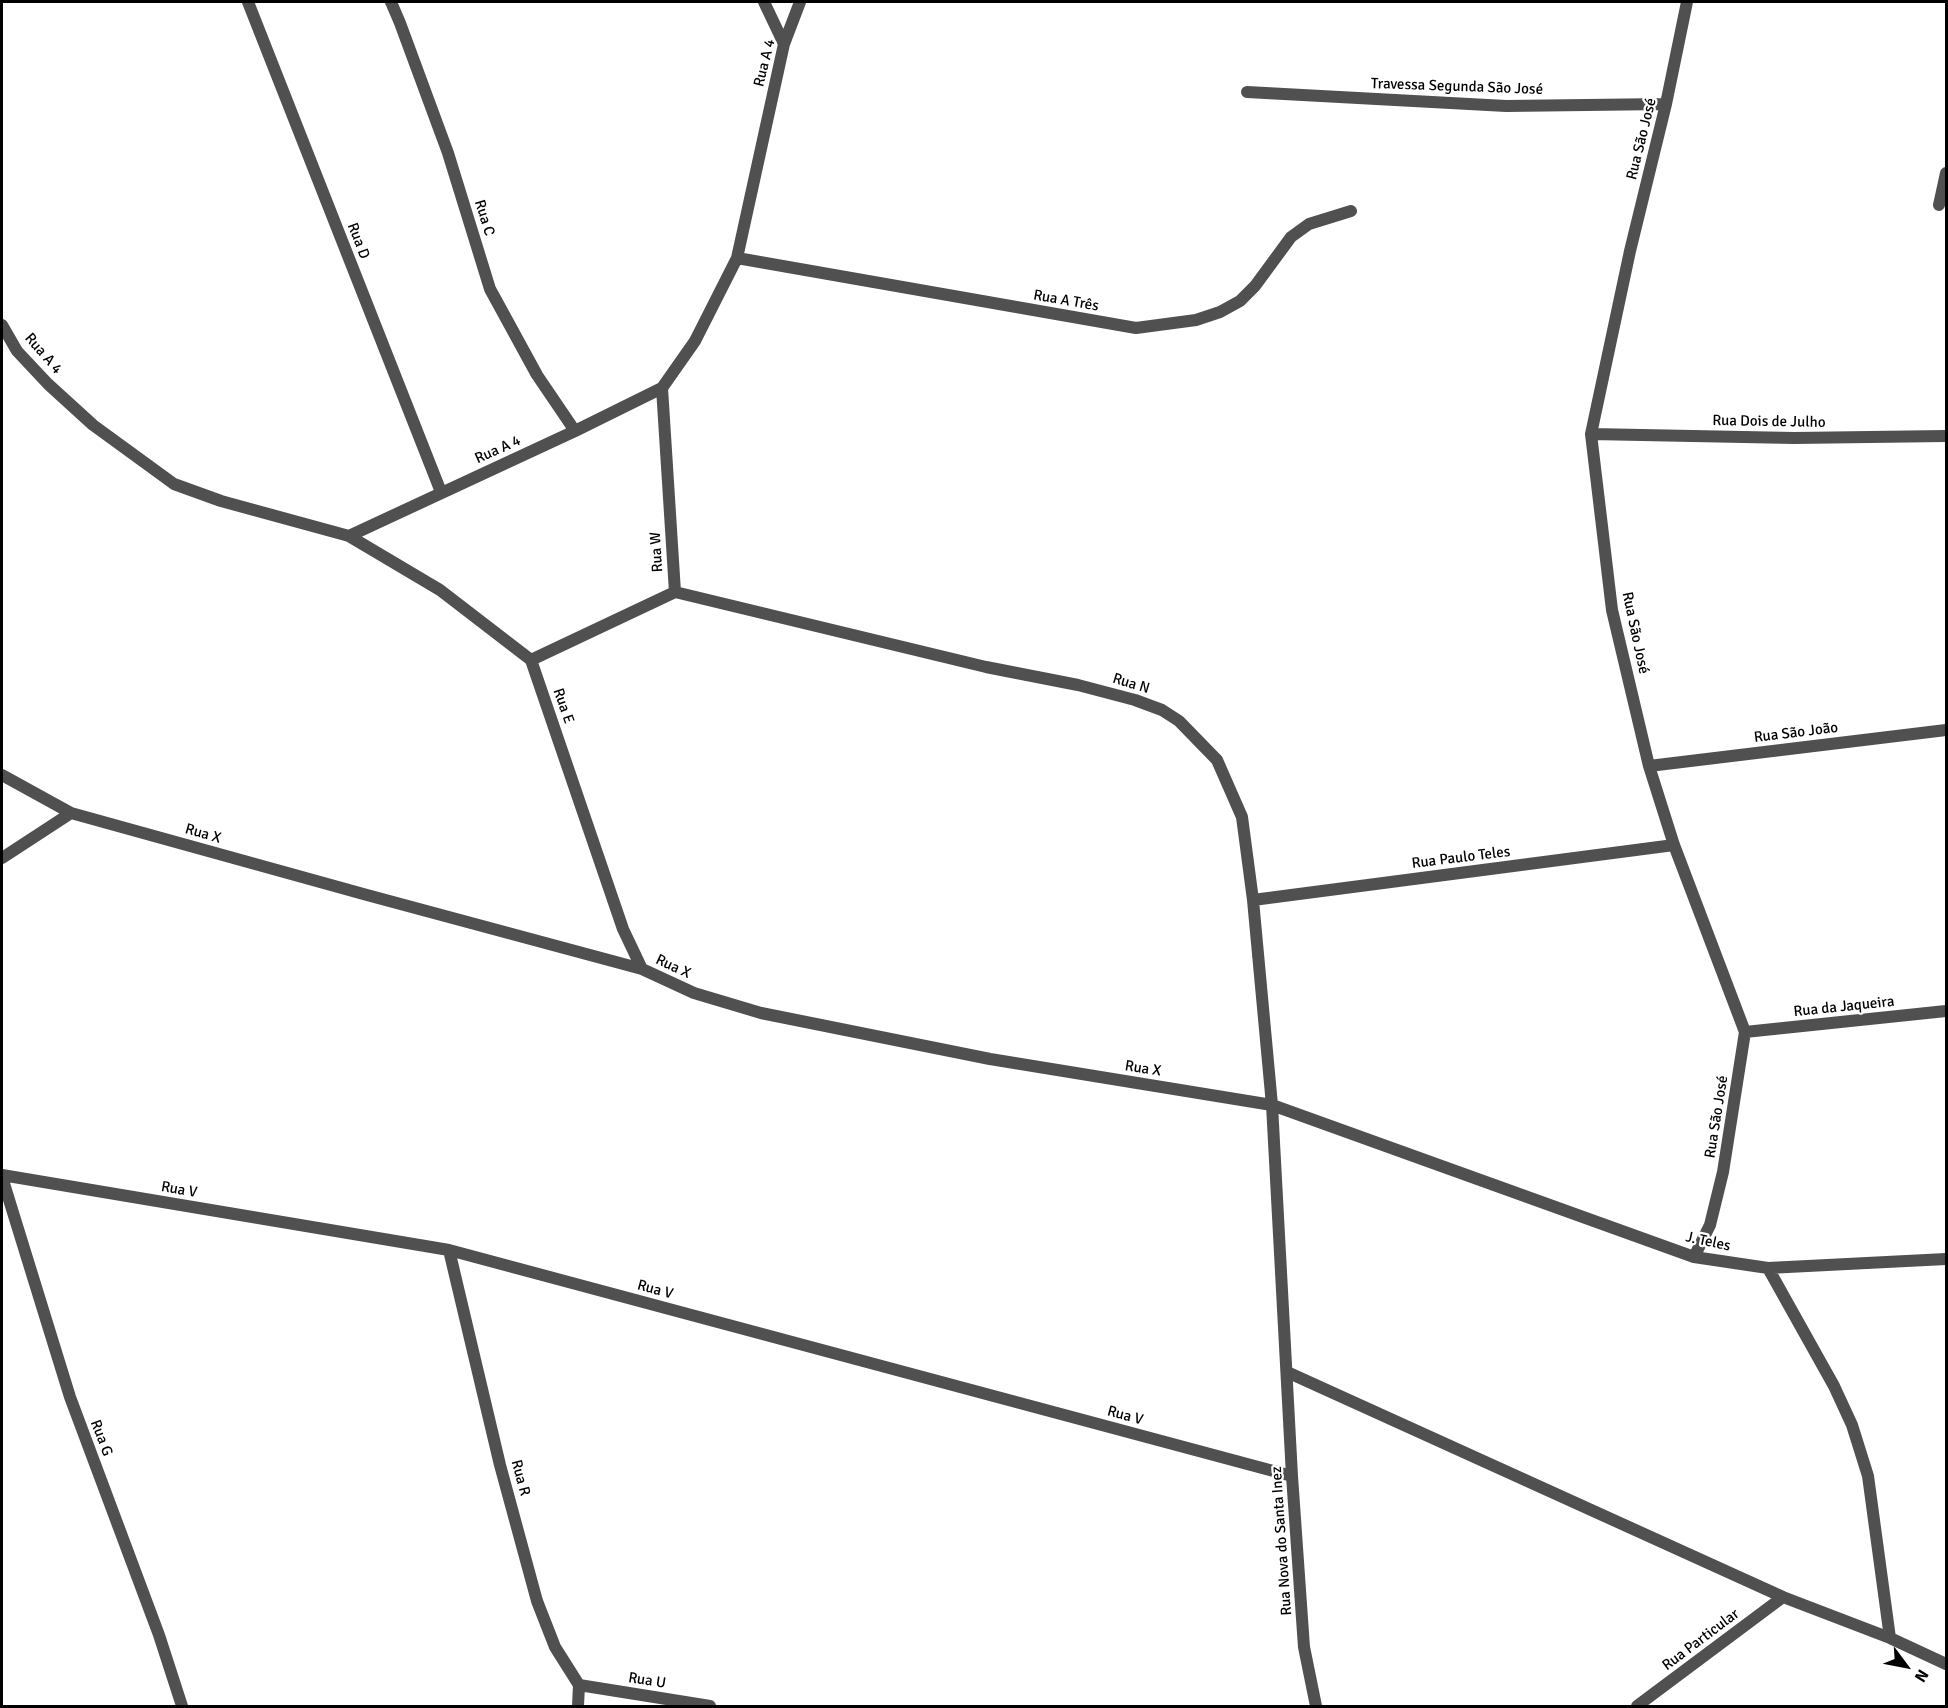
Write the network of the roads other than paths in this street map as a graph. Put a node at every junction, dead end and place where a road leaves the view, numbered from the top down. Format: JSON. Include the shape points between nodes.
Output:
{"nodes":[{"id":1,"x":248,"y":2,"type":"edge"},
{"id":2,"x":390,"y":2,"type":"edge"},
{"id":3,"x":764,"y":2,"type":"edge"},
{"id":4,"x":800,"y":2,"type":"edge"},
{"id":5,"x":1687,"y":2,"type":"edge"},
{"id":6,"x":784,"y":44,"type":"junction"},
{"id":7,"x":1248,"y":92,"type":"dead end"},
{"id":8,"x":1666,"y":104,"type":"junction"},
{"id":9,"x":1947,"y":173,"type":"edge"},
{"id":10,"x":1939,"y":205,"type":"dead end"},
{"id":11,"x":1351,"y":210,"type":"dead end"},
{"id":12,"x":737,"y":258,"type":"junction"},
{"id":13,"x":2,"y":324,"type":"edge"},
{"id":14,"x":662,"y":388,"type":"junction"},
{"id":15,"x":575,"y":431,"type":"junction"},
{"id":16,"x":1591,"y":434,"type":"junction"},
{"id":17,"x":1947,"y":436,"type":"edge"},
{"id":18,"x":441,"y":492,"type":"junction"},
{"id":19,"x":349,"y":536,"type":"junction"},
{"id":20,"x":675,"y":592,"type":"junction"},
{"id":21,"x":531,"y":660,"type":"junction"},
{"id":22,"x":1947,"y":730,"type":"edge"},
{"id":23,"x":1650,"y":766,"type":"junction"},
{"id":24,"x":2,"y":775,"type":"edge"},
{"id":25,"x":71,"y":813,"type":"junction"},
{"id":26,"x":1674,"y":845,"type":"junction"},
{"id":27,"x":2,"y":858,"type":"edge"},
{"id":28,"x":1253,"y":900,"type":"junction"},
{"id":29,"x":642,"y":969,"type":"junction"},
{"id":30,"x":1947,"y":1011,"type":"edge"},
{"id":31,"x":1745,"y":1032,"type":"junction"},
{"id":32,"x":1272,"y":1105,"type":"junction"},
{"id":33,"x":2,"y":1176,"type":"edge"},
{"id":34,"x":449,"y":1250,"type":"junction"},
{"id":35,"x":1694,"y":1257,"type":"junction"},
{"id":36,"x":1947,"y":1259,"type":"edge"},
{"id":37,"x":1768,"y":1268,"type":"junction"},
{"id":38,"x":1287,"y":1372,"type":"junction"},
{"id":39,"x":1292,"y":1476,"type":"junction"},
{"id":40,"x":1783,"y":1597,"type":"junction"},
{"id":41,"x":1890,"y":1638,"type":"junction"},
{"id":42,"x":1947,"y":1664,"type":"edge"},
{"id":43,"x":579,"y":1685,"type":"junction"},
{"id":44,"x":182,"y":1707,"type":"edge"},
{"id":45,"x":578,"y":1707,"type":"edge"},
{"id":46,"x":710,"y":1707,"type":"edge"},
{"id":47,"x":1316,"y":1707,"type":"edge"},
{"id":48,"x":1637,"y":1707,"type":"edge"}],
"edges":[{"from":1,"to":18,"type":"street","name":"Rua D"},
{"from":2,"to":15,"type":"street","name":"Rua C","via":[[448,153],[490,289],[537,375]]},
{"from":3,"to":6,"type":"street"},
{"from":4,"to":6,"type":"street","name":"Rua A 4"},
{"from":5,"to":8,"type":"street","name":"Rua São José"},
{"from":6,"to":12,"type":"street","name":"Rua A 4"},
{"from":7,"to":8,"type":"street","name":"Travessa Segunda São José","via":[[1506,105]]},
{"from":8,"to":16,"type":"street","name":"Rua São José"},
{"from":9,"to":10,"type":"street"},
{"from":11,"to":12,"type":"street","name":"Rua A Três","via":[[1309,224],[1291,237],[1255,286],[1240,301],[1220,312],[1196,320],[1136,328]]},
{"from":12,"to":14,"type":"street","name":"Rua A 4","via":[[695,341]]},
{"from":13,"to":19,"type":"street","name":"Rua A 4","via":[[16,351],[48,384],[93,425],[174,484]]},
{"from":14,"to":15,"type":"street","name":"Rua A 4"},
{"from":14,"to":20,"type":"street","name":"Rua W"},
{"from":15,"to":18,"type":"street","name":"Rua A 4"},
{"from":16,"to":17,"type":"street","name":"Rua Dois de Julho"},
{"from":16,"to":23,"type":"street","name":"Rua São José","via":[[1612,610]]},
{"from":18,"to":19,"type":"street","name":"Rua A 4"},
{"from":19,"to":21,"type":"street","via":[[440,590]]},
{"from":20,"to":21,"type":"street","name":"Rua W"},
{"from":20,"to":28,"type":"street","name":"Rua N","via":[[986,667],[1078,685],[1162,710],[1179,721],[1217,760],[1242,817]]},
{"from":21,"to":29,"type":"street","name":"Rua E","via":[[623,929]]},
{"from":22,"to":23,"type":"street","name":"Rua São João"},
{"from":23,"to":26,"type":"street","name":"Rua São José"},
{"from":24,"to":25,"type":"street","name":"Rua X"},
{"from":25,"to":27,"type":"street"},
{"from":25,"to":29,"type":"street","name":"Rua X"},
{"from":26,"to":28,"type":"street","name":"Rua Paulo Teles"},
{"from":26,"to":31,"type":"street","name":"Rua São José"},
{"from":28,"to":32,"type":"street","name":"Rua N"},
{"from":29,"to":32,"type":"street","name":"Rua X","via":[[694,993],[761,1014],[990,1059]]},
{"from":30,"to":31,"type":"street","name":"Rua da Jaqueira"},
{"from":31,"to":35,"type":"street","name":"Rua São José","via":[[1723,1172],[1710,1225]]},
{"from":32,"to":35,"type":"street","name":"J. Teles"},
{"from":32,"to":38,"type":"street","name":"Rua Nova do Santa Inez"},
{"from":33,"to":34,"type":"street","name":"Rua V"},
{"from":33,"to":44,"type":"street","name":"Rua G","via":[[70,1397]]},
{"from":34,"to":39,"type":"street","name":"Rua V"},
{"from":34,"to":43,"type":"street","name":"Rua R","via":[[537,1601],[555,1647]]},
{"from":35,"to":37,"type":"street","name":"J. Teles"},
{"from":36,"to":37,"type":"street"},
{"from":37,"to":41,"type":"street","via":[[1852,1425],[1868,1476]]},
{"from":38,"to":39,"type":"street","name":"Rua Nova do Santa Inez"},
{"from":38,"to":40,"type":"street"},
{"from":39,"to":47,"type":"street","name":"Rua Nova do Santa Inez","via":[[1304,1647]]},
{"from":40,"to":41,"type":"street"},
{"from":40,"to":48,"type":"street","name":"Rua Particular"},
{"from":41,"to":42,"type":"street"},
{"from":43,"to":45,"type":"street"},
{"from":43,"to":46,"type":"street","name":"Rua U"}]}
